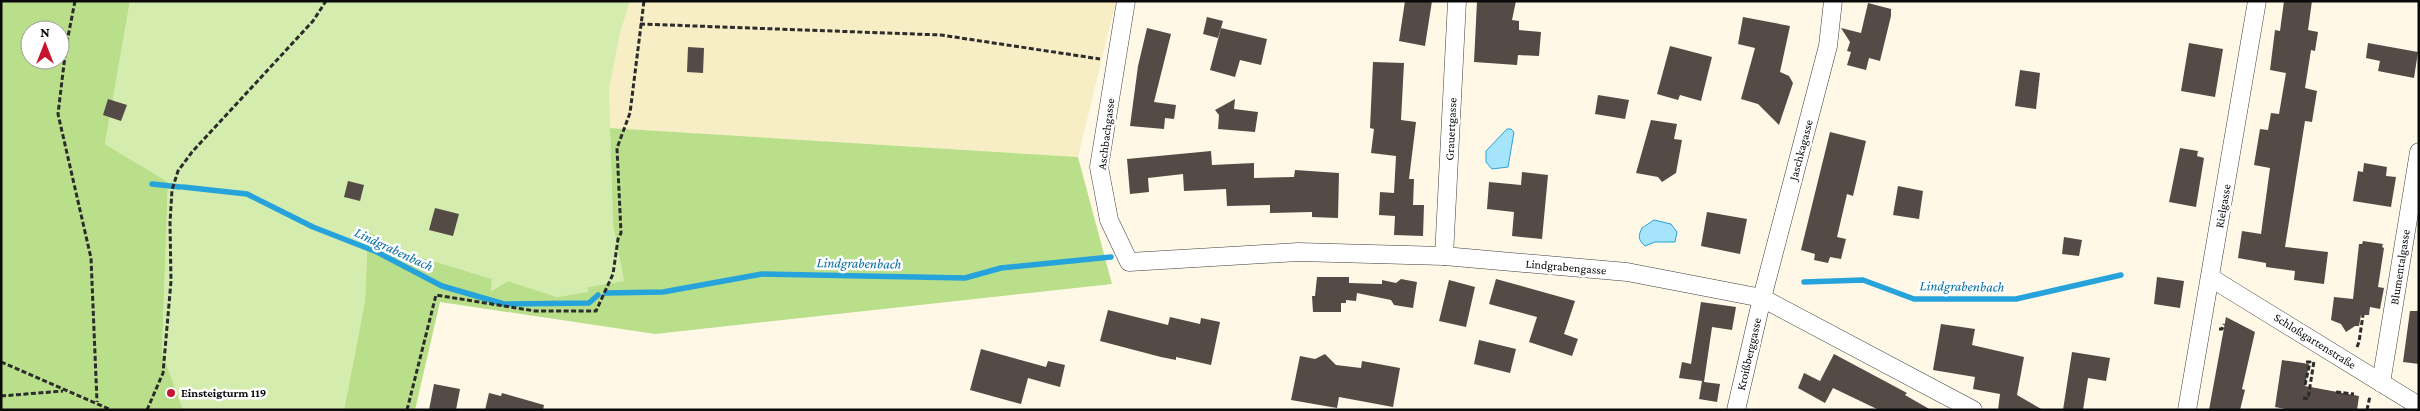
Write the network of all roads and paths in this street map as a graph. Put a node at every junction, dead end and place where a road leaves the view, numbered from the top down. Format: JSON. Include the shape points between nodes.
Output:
{"nodes":[{"id":1,"x":75,"y":1,"type":"edge"},
{"id":2,"x":326,"y":1,"type":"edge"},
{"id":3,"x":644,"y":1,"type":"edge"},
{"id":4,"x":1126,"y":1,"type":"edge"},
{"id":5,"x":1457,"y":1,"type":"edge"},
{"id":6,"x":1833,"y":1,"type":"edge"},
{"id":7,"x":2257,"y":1,"type":"edge"},
{"id":8,"x":640,"y":24,"type":"junction"},
{"id":9,"x":1116,"y":61,"type":"junction"},
{"id":10,"x":2419,"y":152,"type":"edge"},
{"id":11,"x":1444,"y":256,"type":"junction"},
{"id":12,"x":1129,"y":262,"type":"joint"},
{"id":13,"x":2210,"y":278,"type":"junction"},
{"id":14,"x":1762,"y":298,"type":"junction"},
{"id":15,"x":2363,"y":315,"type":"dead end"},
{"id":16,"x":2224,"y":324,"type":"dead end"},
{"id":17,"x":2220,"y":330,"type":"dead end"},
{"id":18,"x":2356,"y":347,"type":"dead end"},
{"id":19,"x":2315,"y":358,"type":"dead end"},
{"id":20,"x":1,"y":362,"type":"edge"},
{"id":21,"x":2306,"y":362,"type":"dead end"},
{"id":22,"x":2305,"y":385,"type":"dead end"},
{"id":23,"x":2375,"y":388,"type":"junction"},
{"id":24,"x":65,"y":391,"type":"junction"},
{"id":25,"x":2336,"y":392,"type":"dead end"},
{"id":26,"x":2354,"y":394,"type":"dead end"},
{"id":27,"x":1,"y":396,"type":"edge"},
{"id":28,"x":2303,"y":398,"type":"dead end"},
{"id":29,"x":97,"y":402,"type":"junction"},
{"id":30,"x":2419,"y":406,"type":"edge"},
{"id":31,"x":111,"y":410,"type":"edge"},
{"id":32,"x":147,"y":410,"type":"edge"},
{"id":33,"x":407,"y":410,"type":"edge"},
{"id":34,"x":1736,"y":410,"type":"edge"},
{"id":35,"x":1973,"y":410,"type":"edge"},
{"id":36,"x":2187,"y":410,"type":"edge"},
{"id":37,"x":2367,"y":410,"type":"edge"}],
"edges":[{"from":1,"to":29,"type":"path","via":[[58,114],[91,258]]},
{"from":2,"to":32,"type":"path","via":[[313,21],[178,171],[172,190],[171,281],[163,373]]},
{"from":3,"to":8,"type":"path"},
{"from":4,"to":9,"type":"street","name":"Aschbachgasse"},
{"from":5,"to":11,"type":"street","name":"Grauertgasse"},
{"from":6,"to":14,"type":"street","name":"Jaschkagasse","via":[[1828,46]]},
{"from":7,"to":13,"type":"street","name":"Rielgasse"},
{"from":8,"to":9,"type":"path","via":[[942,35]]},
{"from":8,"to":33,"type":"path","via":[[630,113],[617,148],[621,233],[613,274],[596,311],[535,311],[436,294]]},
{"from":9,"to":12,"type":"street","name":"Aschbachgasse","via":[[1099,168],[1109,220]]},
{"from":10,"to":23,"type":"street","name":"Blumentalgasse"},
{"from":11,"to":12,"type":"street","name":"Lindgrabengasse","via":[[1298,252]]},
{"from":11,"to":14,"type":"street","name":"Lindgrabengasse","via":[[1627,272]]},
{"from":13,"to":23,"type":"street","name":"Schloßgartenstraße"},
{"from":13,"to":36,"type":"street","name":"Rielgasse"},
{"from":14,"to":34,"type":"street","name":"Kroißberggasse"},
{"from":14,"to":35,"type":"street","name":"Lindgrabengasse"},
{"from":15,"to":18,"type":"path","via":[[2360,342]]},
{"from":16,"to":17,"type":"path"},
{"from":19,"to":28,"type":"path","via":[[2308,399]]},
{"from":20,"to":24,"type":"path"},
{"from":21,"to":22,"type":"path","via":[[2310,362]]},
{"from":23,"to":30,"type":"street","name":"Schloßgartenstraße"},
{"from":23,"to":37,"type":"path"},
{"from":24,"to":27,"type":"path"},
{"from":24,"to":29,"type":"path"},
{"from":25,"to":26,"type":"path"},
{"from":29,"to":31,"type":"path"}]}
